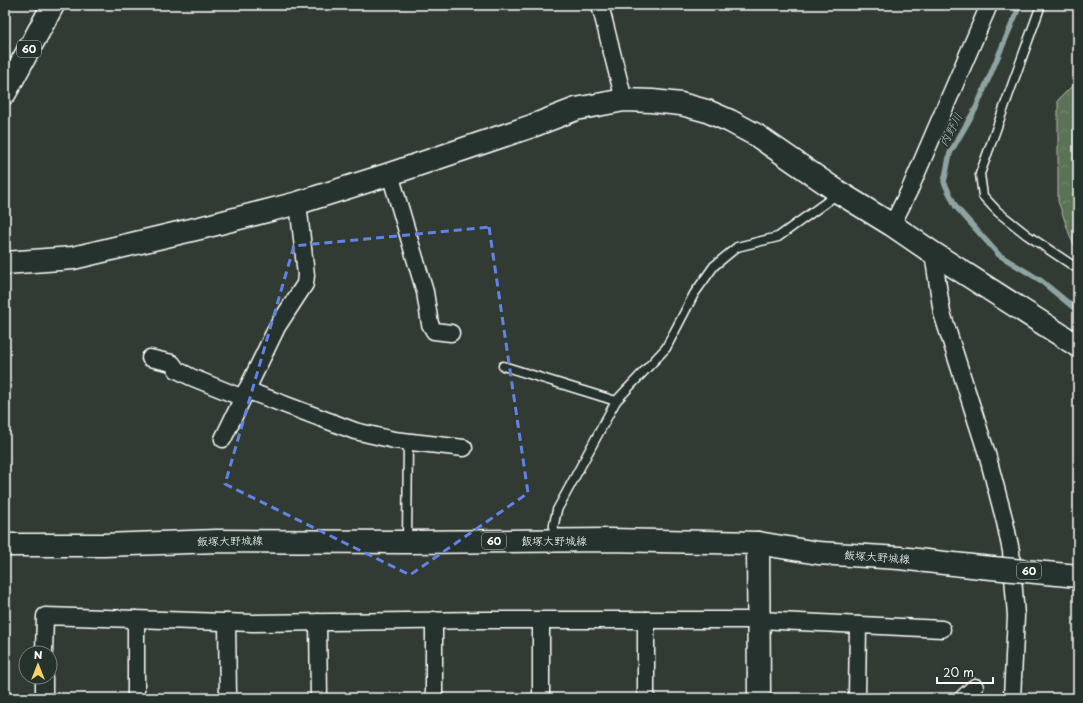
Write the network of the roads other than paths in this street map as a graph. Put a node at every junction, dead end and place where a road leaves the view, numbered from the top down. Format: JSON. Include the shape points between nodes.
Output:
{"nodes":[{"id":1,"x":53,"y":5,"type":"edge"},
{"id":2,"x":600,"y":5,"type":"edge"},
{"id":3,"x":989,"y":5,"type":"edge"},
{"id":4,"x":1041,"y":5,"type":"edge"},
{"id":5,"x":5,"y":93,"type":"edge"},
{"id":6,"x":624,"y":100,"type":"junction"},
{"id":7,"x":390,"y":174,"type":"junction"},
{"id":8,"x":840,"y":193,"type":"junction"},
{"id":9,"x":298,"y":203,"type":"junction"},
{"id":10,"x":892,"y":224,"type":"junction"},
{"id":11,"x":933,"y":253,"type":"junction"},
{"id":12,"x":5,"y":263,"type":"edge"},
{"id":13,"x":1078,"y":269,"type":"edge"},
{"id":14,"x":451,"y":332,"type":"dead end"},
{"id":15,"x":1078,"y":346,"type":"edge"},
{"id":16,"x":150,"y":358,"type":"dead end"},
{"id":17,"x":503,"y":366,"type":"dead end"},
{"id":18,"x":245,"y":394,"type":"junction"},
{"id":19,"x":616,"y":401,"type":"junction"},
{"id":20,"x":223,"y":439,"type":"dead end"},
{"id":21,"x":408,"y":442,"type":"junction"},
{"id":22,"x":464,"y":448,"type":"dead end"},
{"id":23,"x":552,"y":541,"type":"junction"},
{"id":24,"x":407,"y":542,"type":"junction"},
{"id":25,"x":758,"y":543,"type":"junction"},
{"id":26,"x":5,"y":545,"type":"edge"},
{"id":27,"x":1078,"y":576,"type":"edge"},
{"id":28,"x":136,"y":619,"type":"junction"},
{"id":29,"x":434,"y":620,"type":"junction"},
{"id":30,"x":540,"y":620,"type":"junction"},
{"id":31,"x":646,"y":620,"type":"junction"},
{"id":32,"x":758,"y":620,"type":"junction"},
{"id":33,"x":227,"y":622,"type":"junction"},
{"id":34,"x":318,"y":622,"type":"junction"},
{"id":35,"x":858,"y":625,"type":"junction"},
{"id":36,"x":942,"y":629,"type":"dead end"},
{"id":37,"x":44,"y":645,"type":"edge"},
{"id":38,"x":44,"y":685,"type":"edge"},
{"id":39,"x":975,"y":687,"type":"dead end"},
{"id":40,"x":44,"y":698,"type":"edge"},
{"id":41,"x":136,"y":698,"type":"edge"},
{"id":42,"x":228,"y":698,"type":"edge"},
{"id":43,"x":319,"y":698,"type":"edge"},
{"id":44,"x":434,"y":698,"type":"edge"},
{"id":45,"x":541,"y":698,"type":"edge"},
{"id":46,"x":646,"y":698,"type":"edge"},
{"id":47,"x":759,"y":698,"type":"edge"},
{"id":48,"x":857,"y":698,"type":"edge"},
{"id":49,"x":962,"y":698,"type":"edge"},
{"id":50,"x":1012,"y":698,"type":"edge"}],
"edges":[{"from":1,"to":5,"type":"street","number":"60"},
{"from":2,"to":6,"type":"street"},
{"from":3,"to":10,"type":"street","via":[[913,182]]},
{"from":4,"to":13,"type":"lane","via":[[987,152],[980,174],[981,182],[983,196],[998,212]]},
{"from":6,"to":7,"type":"street","via":[[576,109]]},
{"from":6,"to":8,"type":"street","via":[[681,104],[707,111],[756,134]]},
{"from":7,"to":9,"type":"street"},
{"from":7,"to":14,"type":"street","via":[[425,292],[430,324],[434,331]]},
{"from":8,"to":10,"type":"street"},
{"from":8,"to":19,"type":"lane","via":[[778,237],[738,247],[714,266],[694,294],[666,348]]},
{"from":9,"to":12,"type":"street","via":[[73,258]]},
{"from":9,"to":18,"type":"street","via":[[305,284],[276,327]]},
{"from":10,"to":11,"type":"street"},
{"from":11,"to":15,"type":"street"},
{"from":11,"to":50,"type":"street","via":[[942,313],[987,454],[1011,551],[1016,616]]},
{"from":16,"to":18,"type":"street","via":[[172,363],[177,370],[191,377]]},
{"from":17,"to":19,"type":"lane"},
{"from":18,"to":20,"type":"street"},
{"from":18,"to":21,"type":"street","via":[[355,431]]},
{"from":19,"to":23,"type":"lane","via":[[557,510]]},
{"from":21,"to":22,"type":"street"},
{"from":21,"to":24,"type":"lane"},
{"from":23,"to":24,"type":"street","name":"飯塚大野城線","number":"60"},
{"from":23,"to":25,"type":"street","name":"飯塚大野城線","number":"60"},
{"from":24,"to":26,"type":"street","name":"飯塚大野城線","number":"60","via":[[217,541]]},
{"from":25,"to":27,"type":"street","name":"飯塚大野城線","number":"60","bridge":true,"via":[[818,553],[899,558]]},
{"from":25,"to":32,"type":"street"},
{"from":28,"to":33,"type":"street"},
{"from":28,"to":37,"type":"street","via":[[45,616]]},
{"from":28,"to":41,"type":"street"},
{"from":29,"to":30,"type":"street"},
{"from":29,"to":34,"type":"street"},
{"from":29,"to":44,"type":"street"},
{"from":30,"to":31,"type":"street"},
{"from":30,"to":45,"type":"street"},
{"from":31,"to":32,"type":"street"},
{"from":31,"to":46,"type":"street"},
{"from":32,"to":35,"type":"street"},
{"from":32,"to":47,"type":"street"},
{"from":33,"to":34,"type":"street"},
{"from":33,"to":42,"type":"street"},
{"from":34,"to":43,"type":"street"},
{"from":35,"to":36,"type":"street"},
{"from":35,"to":48,"type":"street"},
{"from":38,"to":40,"type":"street"},
{"from":39,"to":49,"type":"street"}]}
